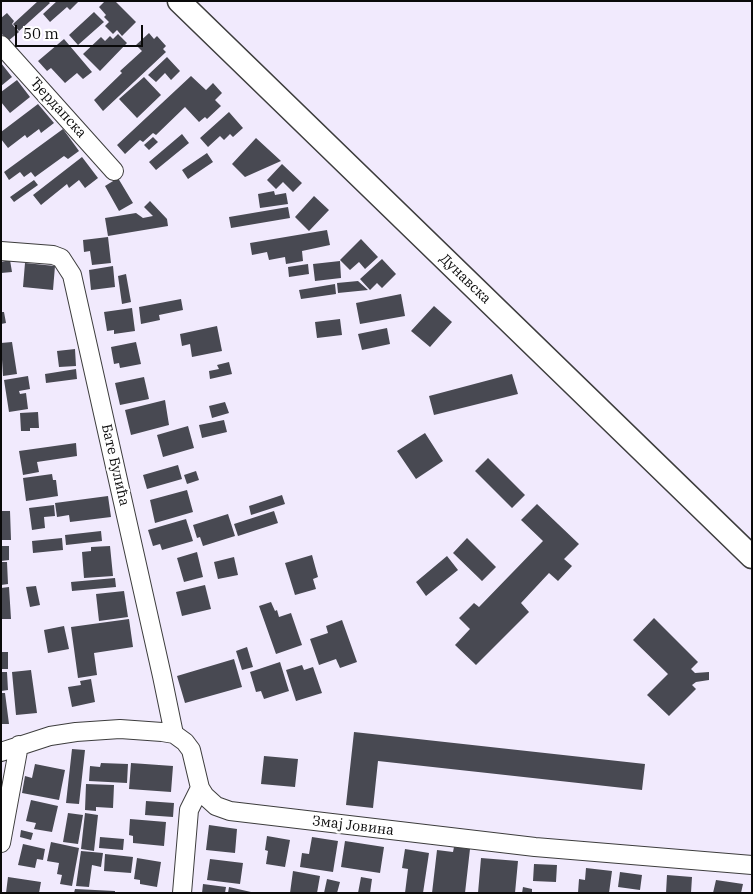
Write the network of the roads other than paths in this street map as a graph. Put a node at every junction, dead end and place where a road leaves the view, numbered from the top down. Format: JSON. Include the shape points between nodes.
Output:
{"nodes":[{"id":1,"x":178,"y":1,"type":"edge"},
{"id":2,"x":1,"y":45,"type":"edge"},
{"id":3,"x":114,"y":171,"type":"dead end"},
{"id":4,"x":1,"y":251,"type":"edge"},
{"id":5,"x":752,"y":557,"type":"edge"},
{"id":6,"x":174,"y":734,"type":"junction"},
{"id":7,"x":19,"y":745,"type":"junction"},
{"id":8,"x":1,"y":752,"type":"edge"},
{"id":9,"x":200,"y":788,"type":"junction"},
{"id":10,"x":1,"y":843,"type":"edge"},
{"id":11,"x":752,"y":866,"type":"edge"},
{"id":12,"x":182,"y":893,"type":"edge"}],
"edges":[{"from":1,"to":5,"type":"street","name":"Дунавска"},
{"from":2,"to":3,"type":"street","name":"Ђердапска"},
{"from":4,"to":6,"type":"street","name":"Бате Булића","via":[[53,255],[61,258],[72,275]]},
{"from":6,"to":7,"type":"street","via":[[120,729],[76,732]]},
{"from":6,"to":9,"type":"street","name":"Змај Јовина","via":[[191,750]]},
{"from":7,"to":8,"type":"street"},
{"from":7,"to":10,"type":"street"},
{"from":9,"to":11,"type":"street","name":"Змај Јовина","via":[[216,806],[230,811],[535,847]]},
{"from":9,"to":12,"type":"street","via":[[189,810]]}]}
